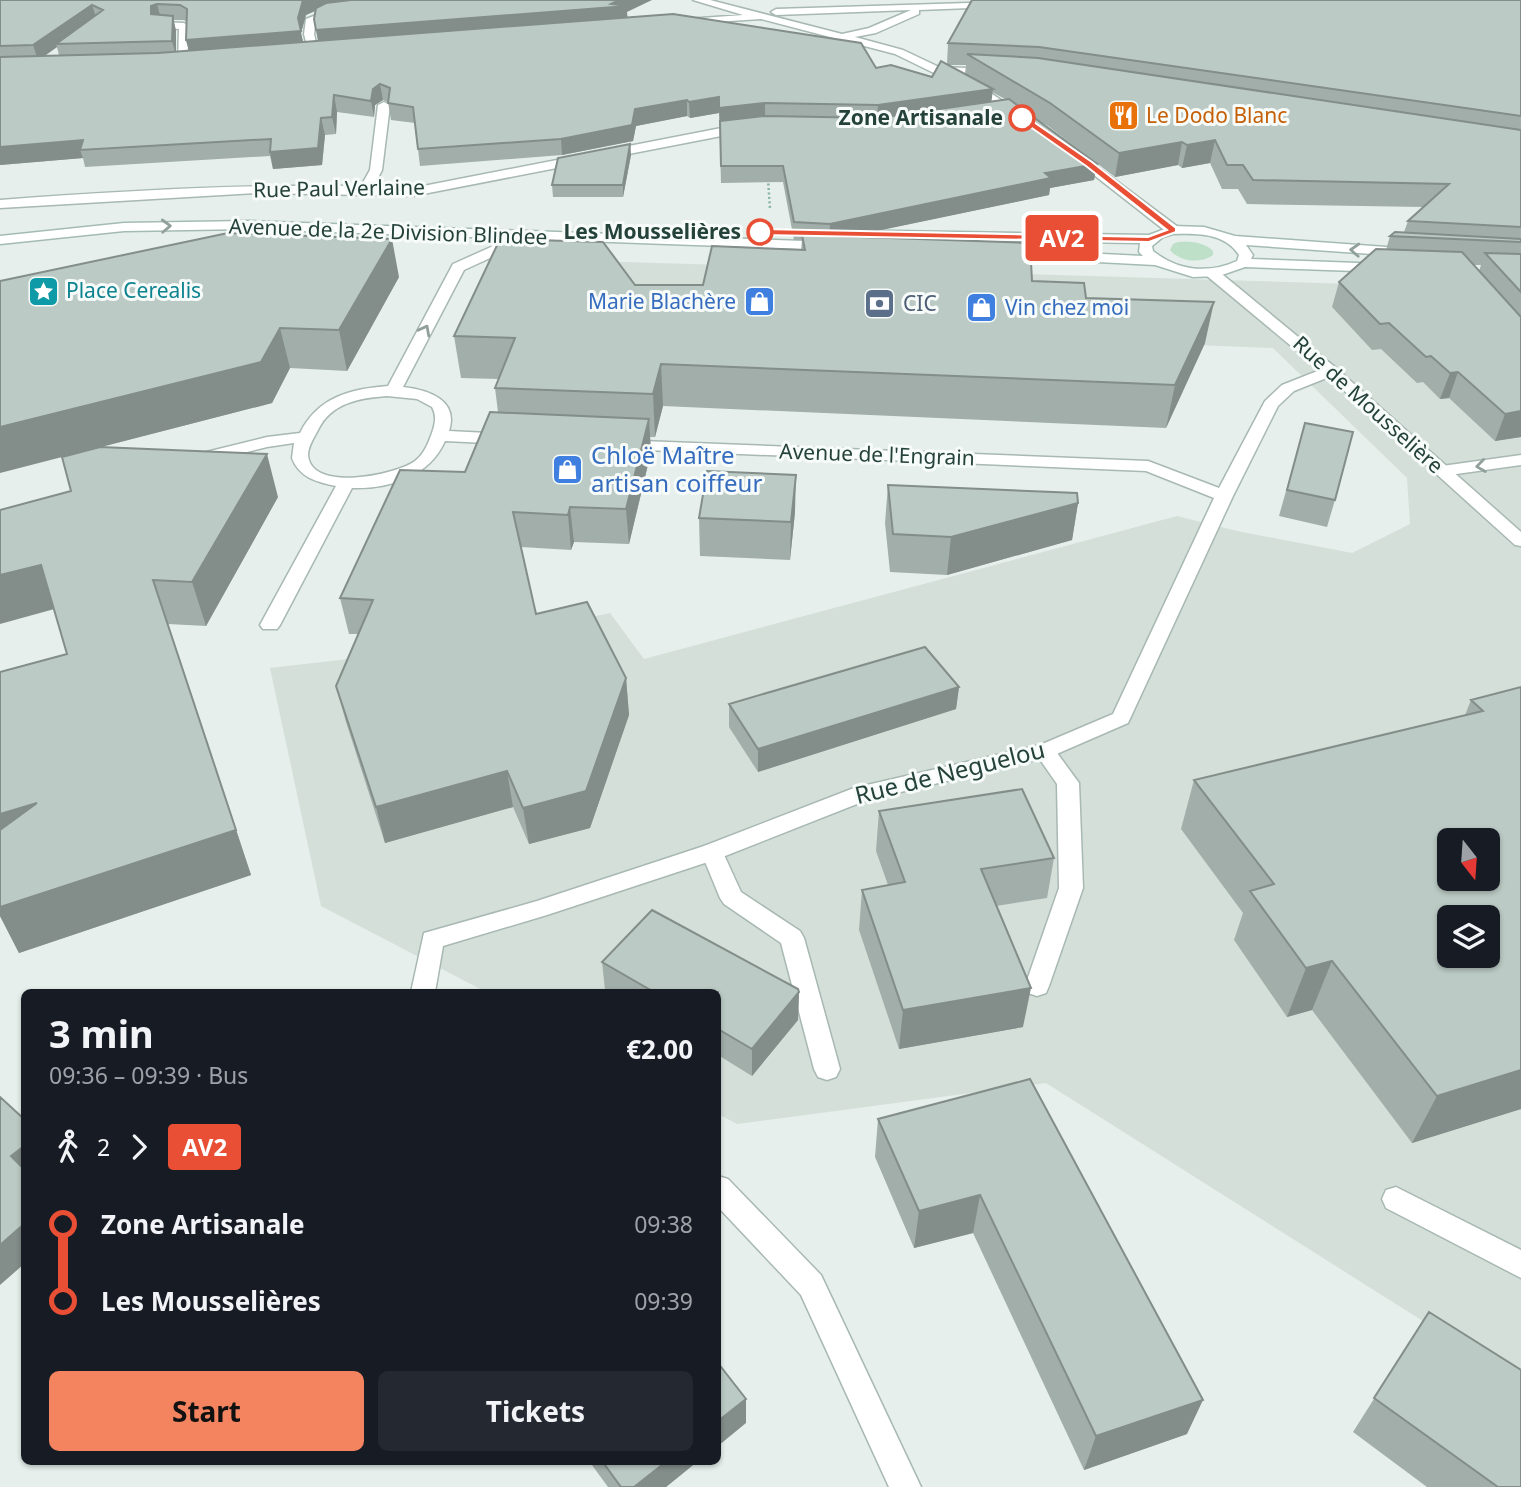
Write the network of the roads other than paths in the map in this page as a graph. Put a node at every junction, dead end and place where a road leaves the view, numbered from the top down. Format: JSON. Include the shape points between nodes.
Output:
{"nodes":[{"id":1,"x":698,"y":0,"type":"edge"},
{"id":2,"x":940,"y":3,"type":"edge"},
{"id":3,"x":1004,"y":4,"type":"edge"},
{"id":4,"x":356,"y":8,"type":"edge"},
{"id":5,"x":728,"y":8,"type":"junction"},
{"id":6,"x":856,"y":10,"type":"junction"},
{"id":7,"x":746,"y":12,"type":"junction"},
{"id":8,"x":766,"y":16,"type":"junction"},
{"id":9,"x":700,"y":21,"type":"junction"},
{"id":10,"x":672,"y":23,"type":"edge"},
{"id":11,"x":161,"y":24,"type":"edge"},
{"id":12,"x":844,"y":37,"type":"junction"},
{"id":13,"x":894,"y":37,"type":"junction"},
{"id":14,"x":327,"y":51,"type":"edge"},
{"id":15,"x":313,"y":52,"type":"junction"},
{"id":16,"x":301,"y":53,"type":"edge"},
{"id":17,"x":196,"y":61,"type":"edge"},
{"id":18,"x":940,"y":70,"type":"junction"},
{"id":19,"x":1010,"y":72,"type":"edge"},
{"id":20,"x":384,"y":105,"type":"edge"},
{"id":21,"x":1008,"y":109,"type":"junction"},
{"id":22,"x":989,"y":112,"type":"edge"},
{"id":23,"x":1030,"y":123,"type":"edge"},
{"id":24,"x":765,"y":126,"type":"edge"},
{"id":25,"x":1068,"y":149,"type":"edge"},
{"id":26,"x":366,"y":189,"type":"junction"},
{"id":27,"x":0,"y":204,"type":"edge"},
{"id":28,"x":0,"y":228,"type":"edge"},
{"id":29,"x":1173,"y":230,"type":"junction"},
{"id":30,"x":508,"y":236,"type":"junction"},
{"id":31,"x":1149,"y":239,"type":"junction"},
{"id":32,"x":0,"y":240,"type":"edge"},
{"id":33,"x":1233,"y":240,"type":"junction"},
{"id":34,"x":932,"y":250,"type":"edge"},
{"id":35,"x":985,"y":252,"type":"edge"},
{"id":36,"x":1409,"y":253,"type":"edge"},
{"id":37,"x":1155,"y":261,"type":"junction"},
{"id":38,"x":1243,"y":263,"type":"junction"},
{"id":39,"x":1396,"y":269,"type":"edge"},
{"id":40,"x":1212,"y":273,"type":"junction"},
{"id":41,"x":1331,"y":372,"type":"junction"},
{"id":42,"x":394,"y":391,"type":"junction"},
{"id":43,"x":440,"y":436,"type":"junction"},
{"id":44,"x":306,"y":437,"type":"junction"},
{"id":45,"x":522,"y":439,"type":"edge"},
{"id":46,"x":605,"y":443,"type":"edge"},
{"id":47,"x":1521,"y":460,"type":"edge"},
{"id":48,"x":184,"y":463,"type":"edge"},
{"id":49,"x":1442,"y":471,"type":"junction"},
{"id":50,"x":345,"y":483,"type":"junction"},
{"id":51,"x":1224,"y":496,"type":"junction"},
{"id":52,"x":1521,"y":541,"type":"edge"},
{"id":53,"x":270,"y":625,"type":"dead end"},
{"id":54,"x":1045,"y":751,"type":"junction"},
{"id":55,"x":712,"y":852,"type":"junction"},
{"id":56,"x":1037,"y":986,"type":"dead end"},
{"id":57,"x":424,"y":989,"type":"edge"},
{"id":58,"x":827,"y":1069,"type":"dead end"},
{"id":59,"x":721,"y":1191,"type":"edge"},
{"id":60,"x":1396,"y":1199,"type":"dead end"},
{"id":61,"x":1521,"y":1265,"type":"edge"},
{"id":62,"x":905,"y":1487,"type":"edge"}],
"edges":[{"from":1,"to":5,"type":"street"},
{"from":2,"to":3,"type":"street"},
{"from":2,"to":6,"type":"street"},
{"from":2,"to":13,"type":"street","via":[[910,13]]},
{"from":4,"to":15,"type":"street","via":[[311,19]]},
{"from":5,"to":7,"type":"street"},
{"from":5,"to":9,"type":"street"},
{"from":6,"to":7,"type":"street"},
{"from":6,"to":12,"type":"street","via":[[836,23]]},
{"from":7,"to":8,"type":"street"},
{"from":8,"to":9,"type":"street"},
{"from":8,"to":12,"type":"street"},
{"from":9,"to":10,"type":"street"},
{"from":11,"to":17,"type":"street","via":[[184,26],[178,62]]},
{"from":12,"to":13,"type":"street"},
{"from":12,"to":13,"type":"street","via":[[872,31]]},
{"from":13,"to":18,"type":"street"},
{"from":14,"to":15,"type":"street"},
{"from":15,"to":16,"type":"street"},
{"from":18,"to":19,"type":"street"},
{"from":18,"to":21,"type":"street"},
{"from":20,"to":26,"type":"street","via":[[376,170]]},
{"from":21,"to":22,"type":"street"},
{"from":21,"to":23,"type":"street"},
{"from":24,"to":26,"type":"street","name":"Rue Paul Verlaine","via":[[691,136],[413,192]]},
{"from":25,"to":29,"type":"street"},
{"from":26,"to":27,"type":"street","name":"Rue Paul Verlaine","via":[[166,191]]},
{"from":28,"to":31,"type":"street","name":"Avenue de la 2e Division Blindee","via":[[139,215],[305,213],[898,237]]},
{"from":29,"to":31,"type":"street"},
{"from":29,"to":33,"type":"street","via":[[1205,231]]},
{"from":32,"to":30,"type":"street","name":"Avenue de la 2e Division Blindee","one_way":true,"via":[[194,225]]},
{"from":30,"to":34,"type":"street","name":"Avenue de la 2e Division Blindee"},
{"from":42,"to":30,"type":"street","one_way":true,"via":[[458,267],[496,250]]},
{"from":31,"to":37,"type":"street","via":[[1146,252]]},
{"from":36,"to":33,"type":"street","one_way":true},
{"from":33,"to":38,"type":"street","via":[[1246,255]]},
{"from":35,"to":37,"type":"street"},
{"from":37,"to":40,"type":"street","via":[[1189,273]]},
{"from":38,"to":39,"type":"street"},
{"from":38,"to":40,"type":"street"},
{"from":40,"to":41,"type":"street","name":"Rue de Mousselière"},
{"from":41,"to":49,"type":"street","name":"Rue de Mousselière"},
{"from":41,"to":51,"type":"street","name":"Rue de Neguelou","via":[[1288,388],[1271,404]]},
{"from":42,"to":43,"type":"street","via":[[437,403],[446,422]]},
{"from":42,"to":44,"type":"street","via":[[367,393],[330,406]]},
{"from":43,"to":45,"type":"street"},
{"from":43,"to":50,"type":"street","via":[[431,455],[419,466],[382,480]]},
{"from":44,"to":48,"type":"street"},
{"from":44,"to":50,"type":"street","via":[[300,459],[307,469]]},
{"from":46,"to":51,"type":"street","name":"Avenue de l'Engrain","via":[[1148,466]]},
{"from":47,"to":49,"type":"street","one_way":true},
{"from":49,"to":52,"type":"street","name":"Rue de Mousselière"},
{"from":50,"to":53,"type":"street"},
{"from":51,"to":54,"type":"street","name":"Rue de Neguelou","via":[[1121,718]]},
{"from":54,"to":55,"type":"street","name":"Rue de Neguelou","via":[[862,793]]},
{"from":54,"to":56,"type":"street","via":[[1068,783],[1071,888]]},
{"from":55,"to":57,"type":"street","name":"Rue de Neguelou","via":[[432,940]]},
{"from":55,"to":58,"type":"street","via":[[732,898],[792,938]]},
{"from":59,"to":62,"type":"street","via":[[811,1285]]},
{"from":60,"to":61,"type":"street"}]}
